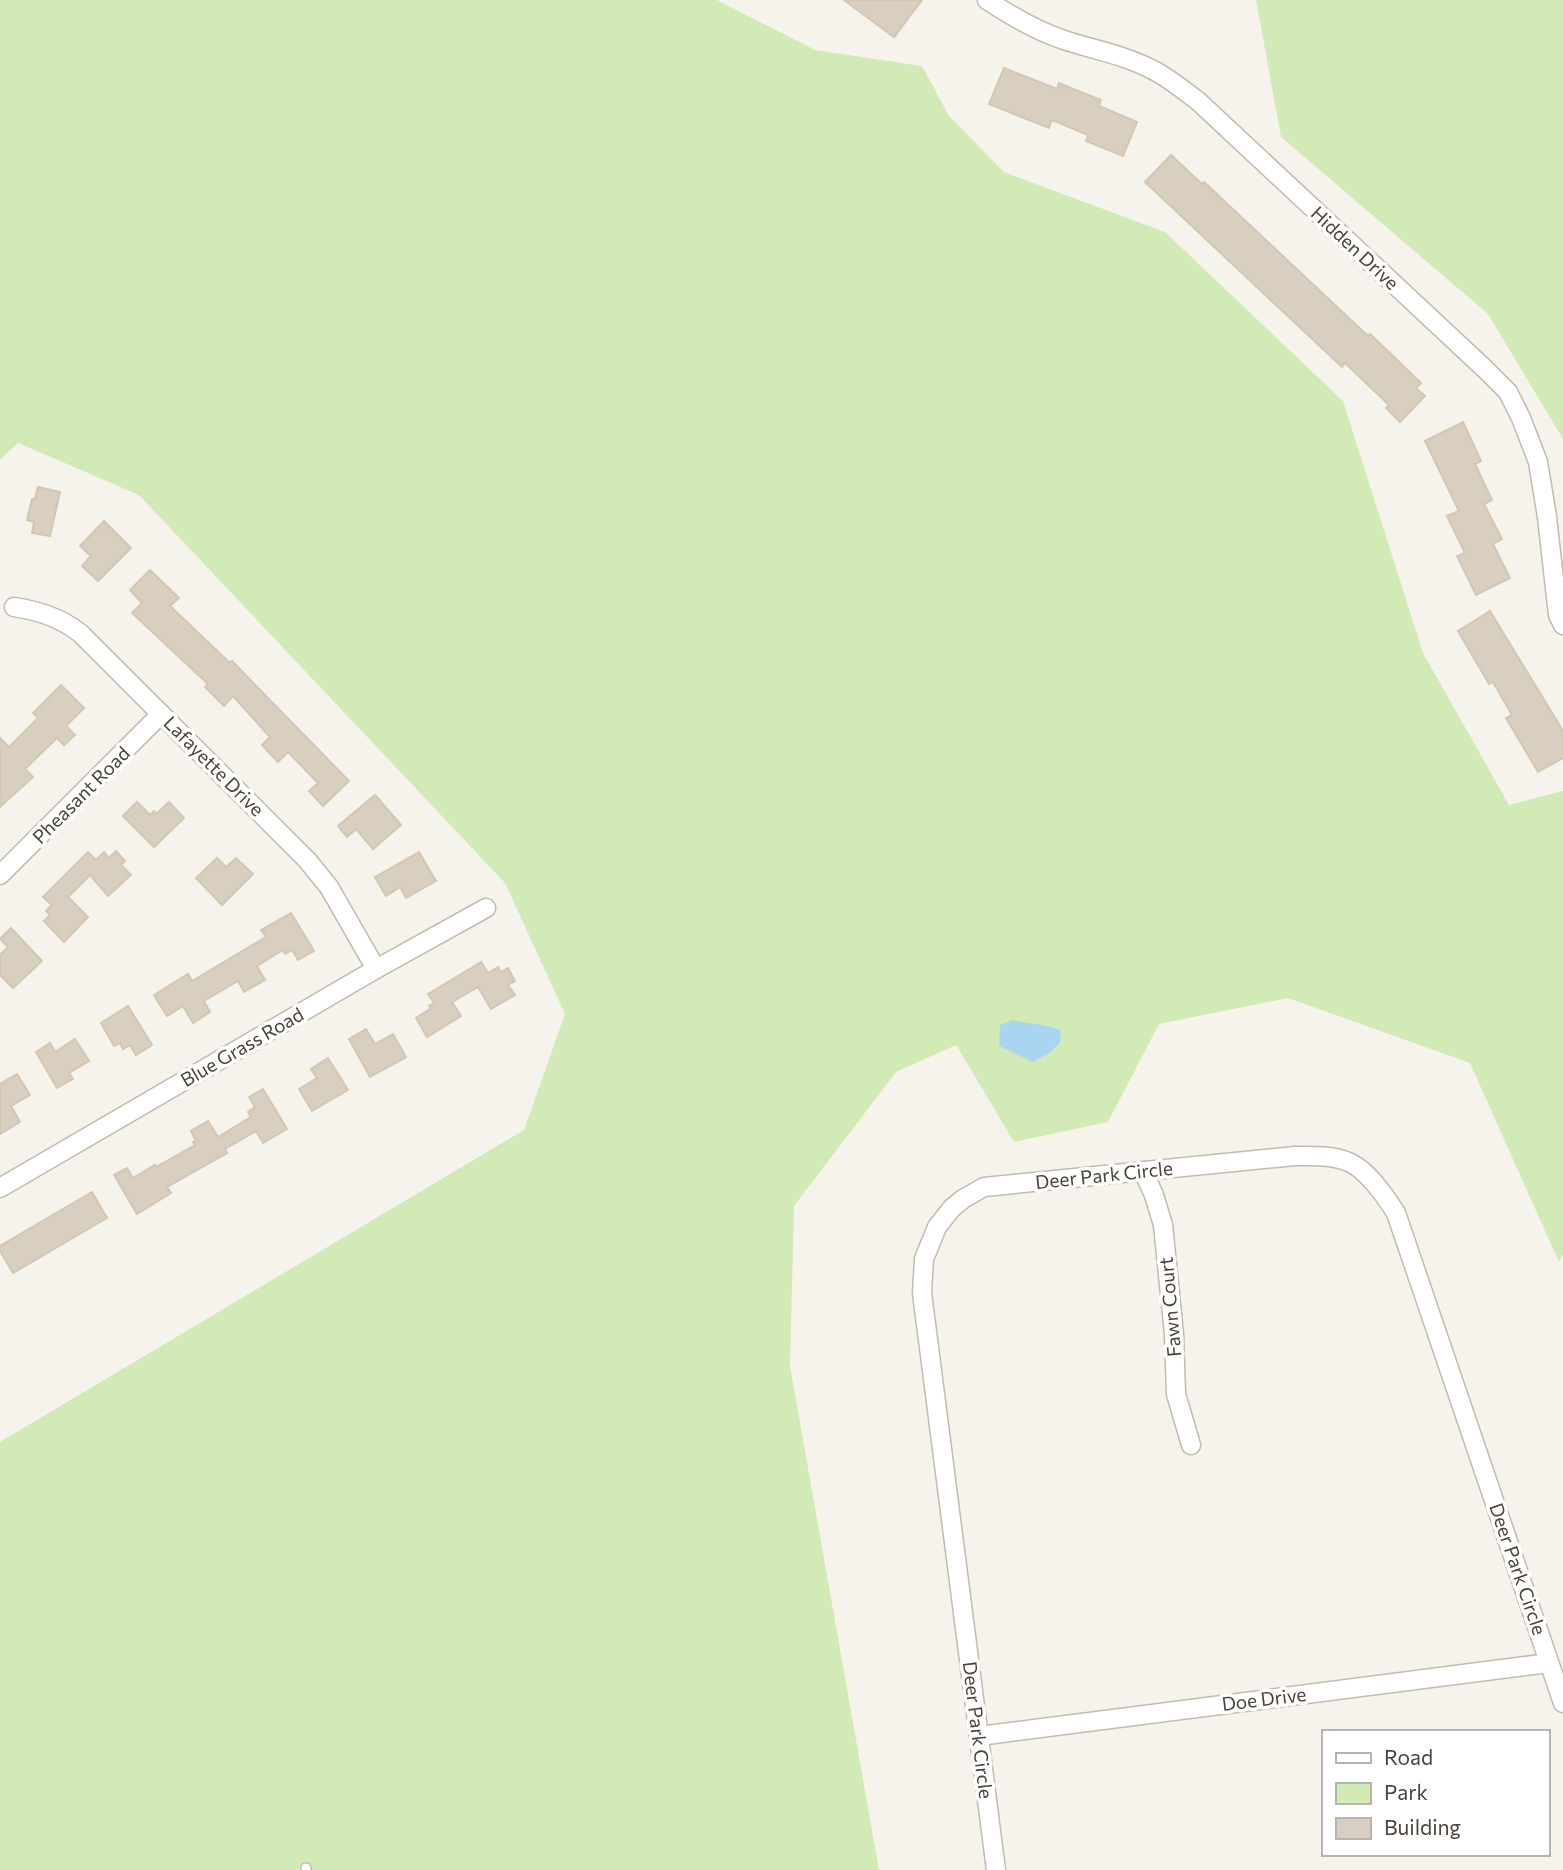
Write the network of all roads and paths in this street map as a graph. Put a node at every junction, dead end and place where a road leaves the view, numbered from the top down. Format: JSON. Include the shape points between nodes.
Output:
{"nodes":[{"id":1,"x":987,"y":0,"type":"edge"},
{"id":2,"x":14,"y":607,"type":"dead end"},
{"id":3,"x":1563,"y":625,"type":"edge"},
{"id":4,"x":161,"y":714,"type":"junction"},
{"id":5,"x":0,"y":875,"type":"edge"},
{"id":6,"x":486,"y":908,"type":"dead end"},
{"id":7,"x":376,"y":969,"type":"junction"},
{"id":8,"x":1143,"y":1171,"type":"junction"},
{"id":9,"x":0,"y":1188,"type":"edge"},
{"id":10,"x":1191,"y":1445,"type":"dead end"},
{"id":11,"x":1549,"y":1663,"type":"junction"},
{"id":12,"x":1563,"y":1703,"type":"edge"},
{"id":13,"x":979,"y":1736,"type":"junction"},
{"id":14,"x":996,"y":1870,"type":"edge"}],
"edges":[{"from":1,"to":3,"type":"street","name":"Hidden Drive","via":[[1031,26],[1152,69],[1177,85],[1508,392],[1538,462]]},
{"from":2,"to":4,"type":"street","name":"Lafayette Drive","via":[[68,624]]},
{"from":4,"to":5,"type":"street","name":"Pheasant Road"},
{"from":4,"to":7,"type":"street","name":"Lafayette Drive","via":[[307,860],[329,887]]},
{"from":6,"to":7,"type":"street","name":"Blue Grass Road"},
{"from":7,"to":9,"type":"street","name":"Blue Grass Road"},
{"from":8,"to":10,"type":"street","name":"Fawn Court","via":[[1163,1225],[1176,1394]]},
{"from":8,"to":11,"type":"street","name":"Deer Park Circle","via":[[1324,1157],[1348,1161],[1387,1197]]},
{"from":8,"to":13,"type":"street","name":"Deer Park Circle","via":[[984,1187],[952,1208],[937,1227],[924,1259],[922,1293]]},
{"from":11,"to":12,"type":"street","name":"Deer Park Circle"},
{"from":11,"to":13,"type":"street","name":"Doe Drive"},
{"from":13,"to":14,"type":"street","name":"Deer Park Circle"}]}
